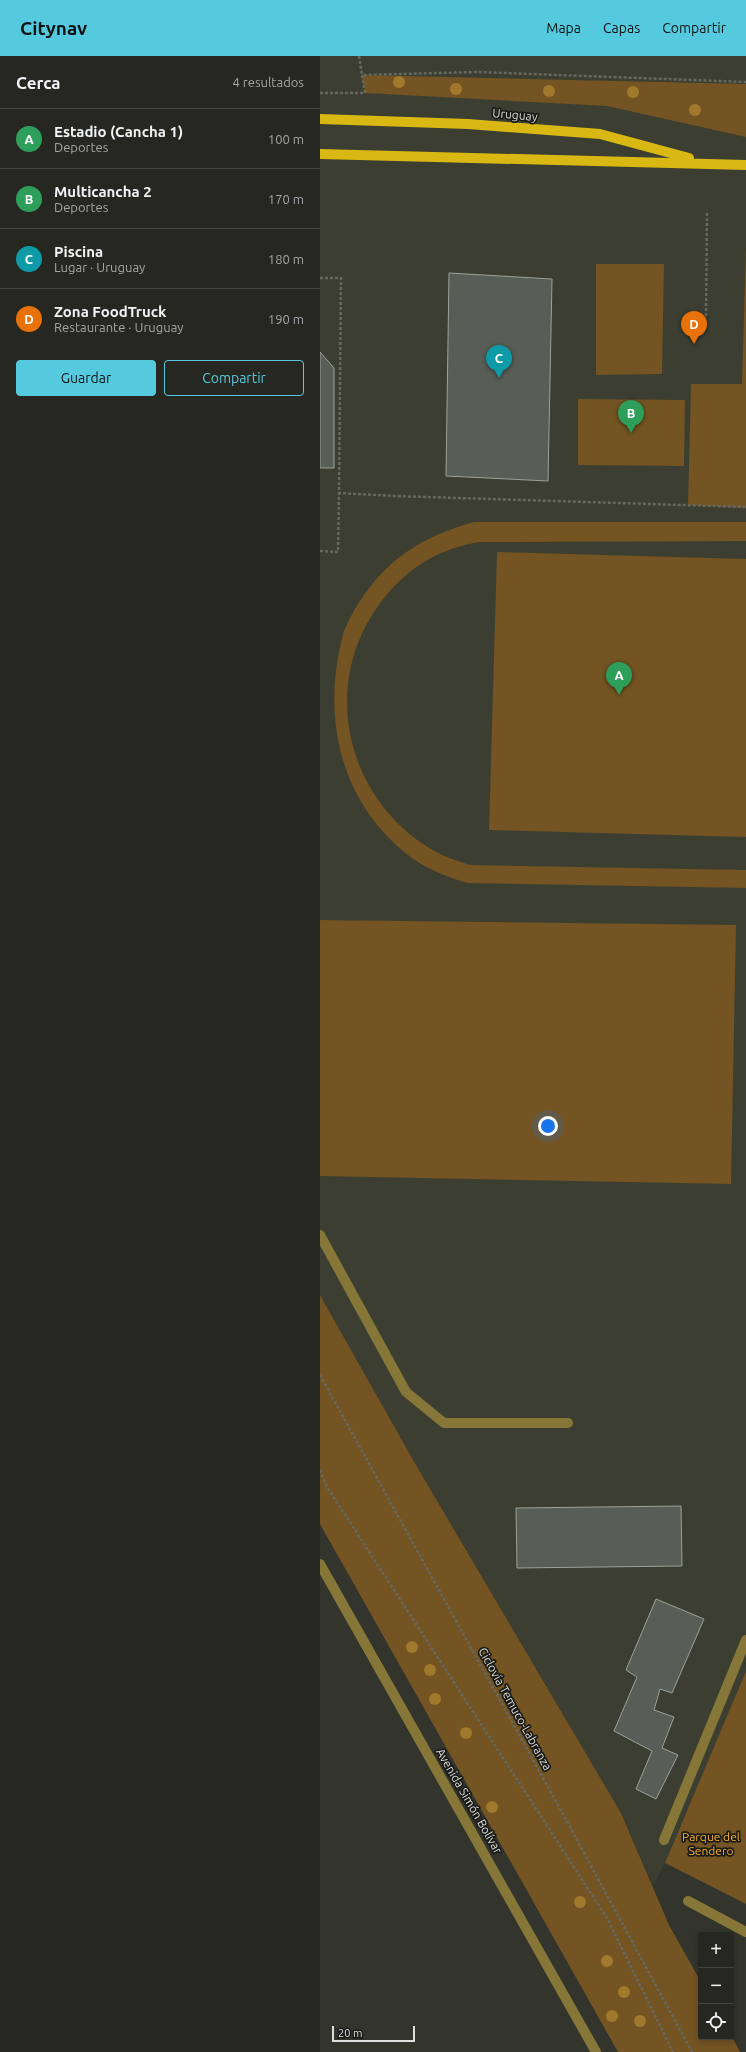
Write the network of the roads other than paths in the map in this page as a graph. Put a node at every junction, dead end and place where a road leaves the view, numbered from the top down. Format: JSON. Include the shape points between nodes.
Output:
{"nodes":[{"id":1,"x":320,"y":119,"type":"edge"},
{"id":2,"x":320,"y":154,"type":"edge"},
{"id":3,"x":705,"y":162,"type":"junction"},
{"id":4,"x":746,"y":165,"type":"edge"},
{"id":5,"x":320,"y":1235,"type":"edge"},
{"id":6,"x":568,"y":1423,"type":"dead end"},
{"id":7,"x":320,"y":1564,"type":"edge"},
{"id":8,"x":746,"y":1640,"type":"edge"},
{"id":9,"x":664,"y":1840,"type":"dead end"},
{"id":10,"x":688,"y":1901,"type":"dead end"},
{"id":11,"x":746,"y":1932,"type":"edge"},
{"id":12,"x":596,"y":2052,"type":"edge"}],
"edges":[{"from":1,"to":3,"type":"main road","name":"Uruguay","via":[[468,124],[600,134]]},
{"from":2,"to":3,"type":"main road","name":"Uruguay"},
{"from":3,"to":4,"type":"main road","name":"Uruguay"},
{"from":5,"to":6,"type":"street","via":[[406,1392],[444,1423]]},
{"from":7,"to":12,"type":"street","name":"Avenida Simón Bolívar"},
{"from":8,"to":9,"type":"street"},
{"from":10,"to":11,"type":"street"}]}
